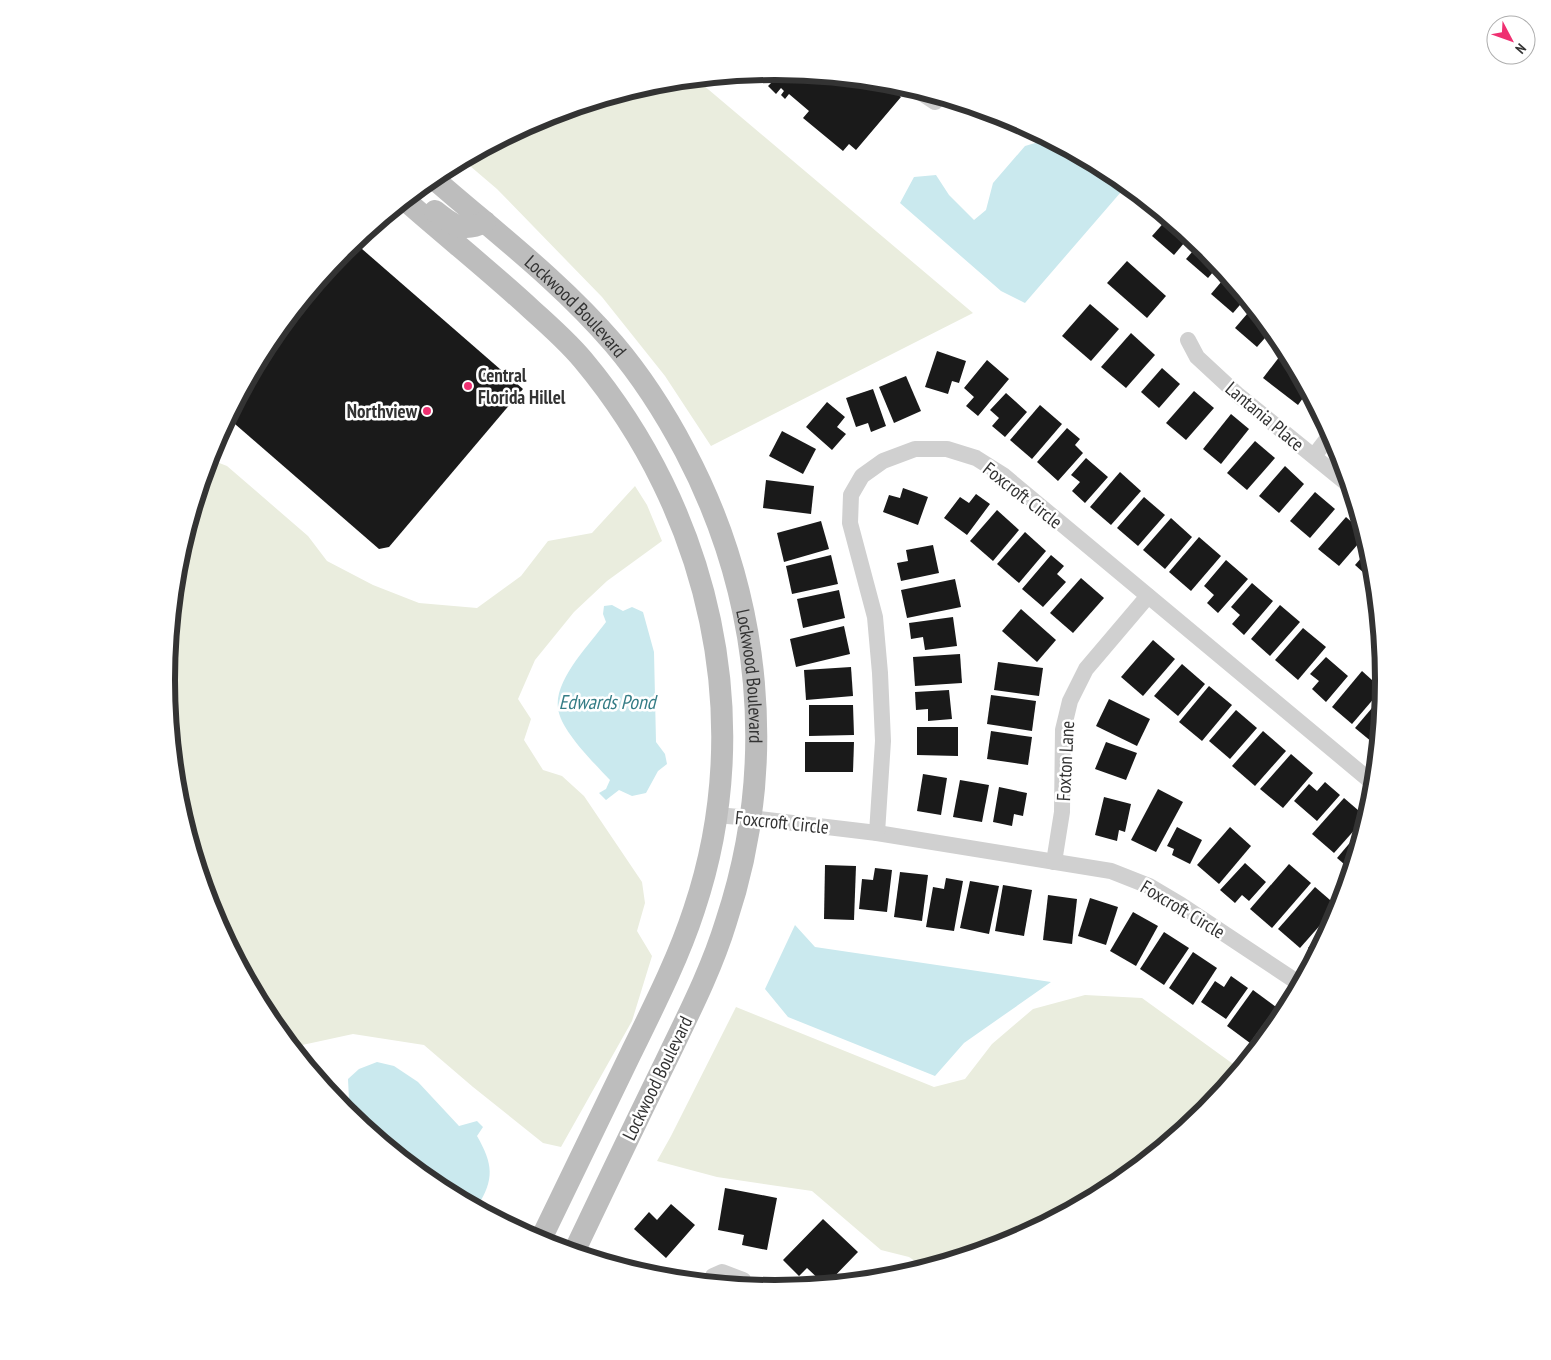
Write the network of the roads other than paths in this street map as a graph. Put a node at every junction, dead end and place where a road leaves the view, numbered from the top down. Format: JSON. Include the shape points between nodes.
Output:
{"nodes":[{"id":1,"x":439,"y":183,"type":"edge"},
{"id":2,"x":432,"y":188,"type":"edge"},
{"id":3,"x":452,"y":194,"type":"junction"},
{"id":4,"x":419,"y":197,"type":"edge"},
{"id":5,"x":410,"y":204,"type":"edge"},
{"id":6,"x":485,"y":222,"type":"junction"},
{"id":7,"x":1188,"y":340,"type":"dead end"},
{"id":8,"x":640,"y":376,"type":"junction"},
{"id":9,"x":611,"y":396,"type":"junction"},
{"id":10,"x":1326,"y":441,"type":"edge"},
{"id":11,"x":1314,"y":456,"type":"junction"},
{"id":12,"x":1341,"y":478,"type":"edge"},
{"id":13,"x":1148,"y":596,"type":"junction"},
{"id":14,"x":1367,"y":778,"type":"edge"},
{"id":15,"x":716,"y":815,"type":"junction"},
{"id":16,"x":751,"y":818,"type":"junction"},
{"id":17,"x":877,"y":833,"type":"junction"},
{"id":18,"x":1054,"y":862,"type":"junction"},
{"id":19,"x":1295,"y":980,"type":"edge"},
{"id":20,"x":544,"y":1233,"type":"edge"},
{"id":21,"x":577,"y":1246,"type":"edge"},
{"id":22,"x":713,"y":1277,"type":"edge"},
{"id":23,"x":741,"y":1279,"type":"edge"}],
"edges":[{"from":1,"to":3,"type":"main road","name":"Lockwood Boulevard"},
{"from":2,"to":3,"type":"main road"},
{"from":3,"to":6,"type":"main road","name":"Lockwood Boulevard"},
{"from":4,"to":6,"type":"main road","via":[[451,225],[476,226]]},
{"from":5,"to":9,"type":"main road","name":"Lockwood Boulevard","via":[[560,335]]},
{"from":6,"to":8,"type":"main road","name":"Lockwood Boulevard","via":[[583,310]]},
{"from":7,"to":11,"type":"street","name":"Lantania Place","via":[[1197,357],[1231,389]]},
{"from":8,"to":9,"type":"main road"},
{"from":8,"to":16,"type":"main road","name":"Lockwood Boulevard","via":[[704,486],[731,557],[750,638],[754,676],[757,734]]},
{"from":9,"to":15,"type":"main road","name":"Lockwood Boulevard","via":[[646,448],[662,479],[699,572],[710,617],[722,702],[723,744]]},
{"from":10,"to":11,"type":"street"},
{"from":11,"to":12,"type":"street","name":"Lantania Place"},
{"from":13,"to":14,"type":"street","name":"Foxcroft Circle"},
{"from":13,"to":17,"type":"street","name":"Foxcroft Circle","via":[[1003,475],[976,458],[947,449],[915,449],[883,462],[862,476],[851,495],[850,523],[874,617],[880,673],[883,741]]},
{"from":13,"to":18,"type":"street","name":"Foxton Lane","via":[[1086,669],[1070,701],[1063,730],[1062,812]]},
{"from":15,"to":16,"type":"street","name":"Foxcroft Circle"},
{"from":15,"to":20,"type":"main road","name":"Lockwood Boulevard","via":[[707,864],[679,950]]},
{"from":16,"to":17,"type":"street","name":"Foxcroft Circle"},
{"from":16,"to":21,"type":"main road","name":"Lockwood Boulevard","via":[[741,870],[715,954]]},
{"from":17,"to":18,"type":"street","name":"Foxcroft Circle"},
{"from":18,"to":19,"type":"street","name":"Foxcroft Circle","via":[[1111,872],[1149,886]]},
{"from":22,"to":23,"type":"street","via":[[722,1272]]}]}
